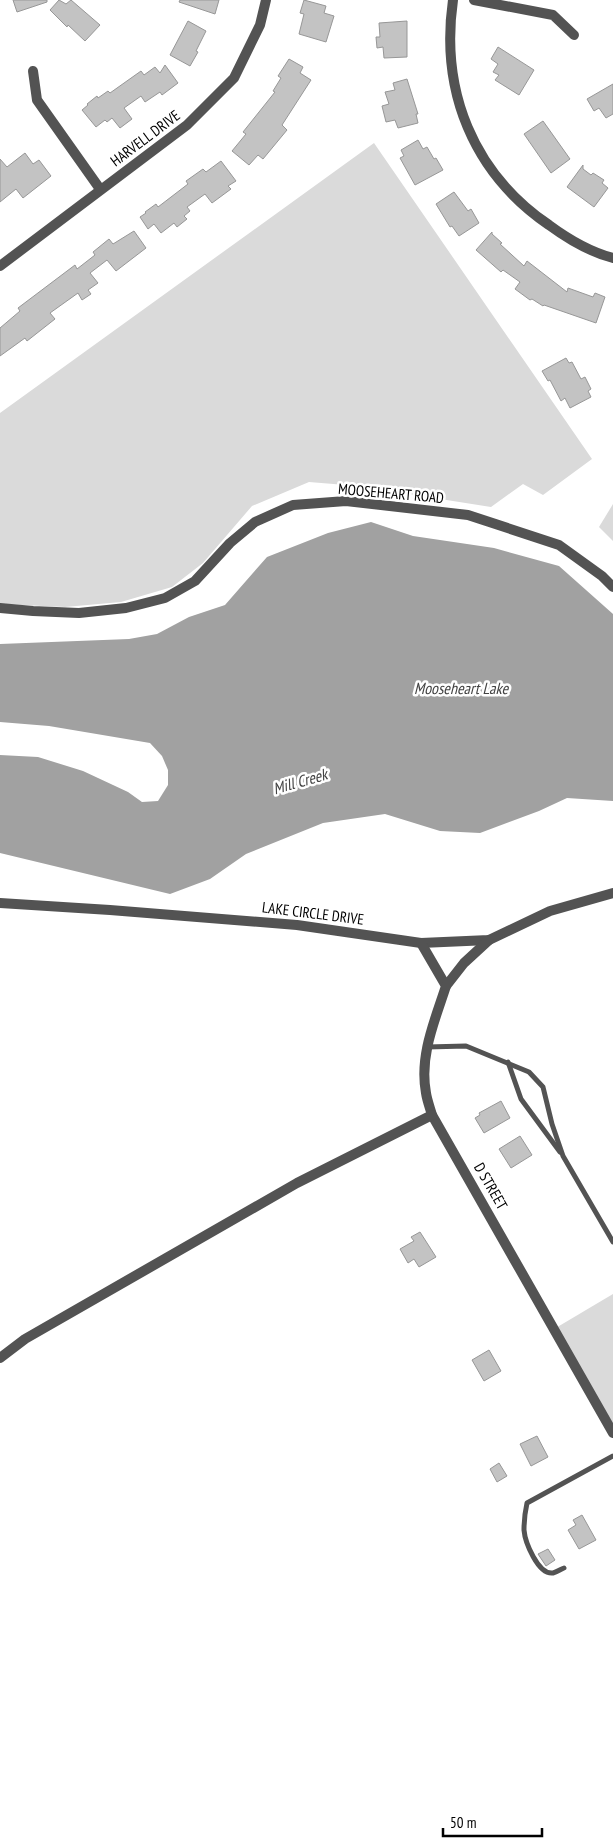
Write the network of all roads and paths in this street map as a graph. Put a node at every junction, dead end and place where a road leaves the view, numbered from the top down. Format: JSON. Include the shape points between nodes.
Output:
{"nodes":[{"id":1,"x":266,"y":0,"type":"edge"},
{"id":2,"x":453,"y":0,"type":"edge"},
{"id":3,"x":474,"y":0,"type":"edge"},
{"id":4,"x":574,"y":36,"type":"dead end"},
{"id":5,"x":33,"y":71,"type":"dead end"},
{"id":6,"x":100,"y":190,"type":"junction"},
{"id":7,"x":613,"y":258,"type":"edge"},
{"id":8,"x":0,"y":266,"type":"edge"},
{"id":9,"x":613,"y":587,"type":"edge"},
{"id":10,"x":0,"y":608,"type":"edge"},
{"id":11,"x":613,"y":893,"type":"edge"},
{"id":12,"x":0,"y":903,"type":"edge"},
{"id":13,"x":489,"y":940,"type":"junction"},
{"id":14,"x":421,"y":943,"type":"junction"},
{"id":15,"x":446,"y":986,"type":"junction"},
{"id":16,"x":427,"y":1048,"type":"junction"},
{"id":17,"x":508,"y":1062,"type":"junction"},
{"id":18,"x":432,"y":1115,"type":"junction"},
{"id":19,"x":564,"y":1156,"type":"junction"},
{"id":20,"x":613,"y":1242,"type":"edge"},
{"id":21,"x":0,"y":1358,"type":"edge"},
{"id":22,"x":613,"y":1432,"type":"edge"},
{"id":23,"x":613,"y":1456,"type":"edge"},
{"id":24,"x":564,"y":1568,"type":"dead end"}],
"edges":[{"from":1,"to":6,"type":"street","name":"HARVELL DRIVE","via":[[260,26],[234,78],[187,125]]},
{"from":2,"to":7,"type":"street","via":[[449,25],[456,96],[484,160],[507,190],[533,214],[564,236]]},
{"from":3,"to":4,"type":"street","via":[[553,15]]},
{"from":5,"to":6,"type":"street","via":[[37,100]]},
{"from":6,"to":8,"type":"street","name":"HARVELL DRIVE"},
{"from":9,"to":10,"type":"street","name":"MOOSEHEART ROAD","via":[[559,545],[468,515],[346,501],[294,505],[255,522],[230,543],[195,581],[165,598],[126,608],[79,613]]},
{"from":11,"to":13,"type":"street","name":"LAKE CIRCLE DRIVE","via":[[550,911]]},
{"from":12,"to":14,"type":"street","name":"LAKE CIRCLE DRIVE","via":[[297,925]]},
{"from":13,"to":14,"type":"street","name":"LAKE CIRCLE DRIVE"},
{"from":13,"to":15,"type":"street","via":[[464,963]]},
{"from":14,"to":15,"type":"street"},
{"from":15,"to":16,"type":"street","name":"D STREET"},
{"from":16,"to":17,"type":"lane","via":[[466,1046]]},
{"from":16,"to":18,"type":"street","name":"D STREET","via":[[424,1069]]},
{"from":17,"to":19,"type":"lane","via":[[522,1099]]},
{"from":17,"to":19,"type":"lane","via":[[528,1072],[543,1087]]},
{"from":18,"to":21,"type":"street","via":[[296,1183],[25,1339]]},
{"from":18,"to":22,"type":"street","name":"D STREET"},
{"from":19,"to":20,"type":"lane"},
{"from":23,"to":24,"type":"lane","via":[[528,1503],[524,1532],[531,1552],[549,1572]]}]}
